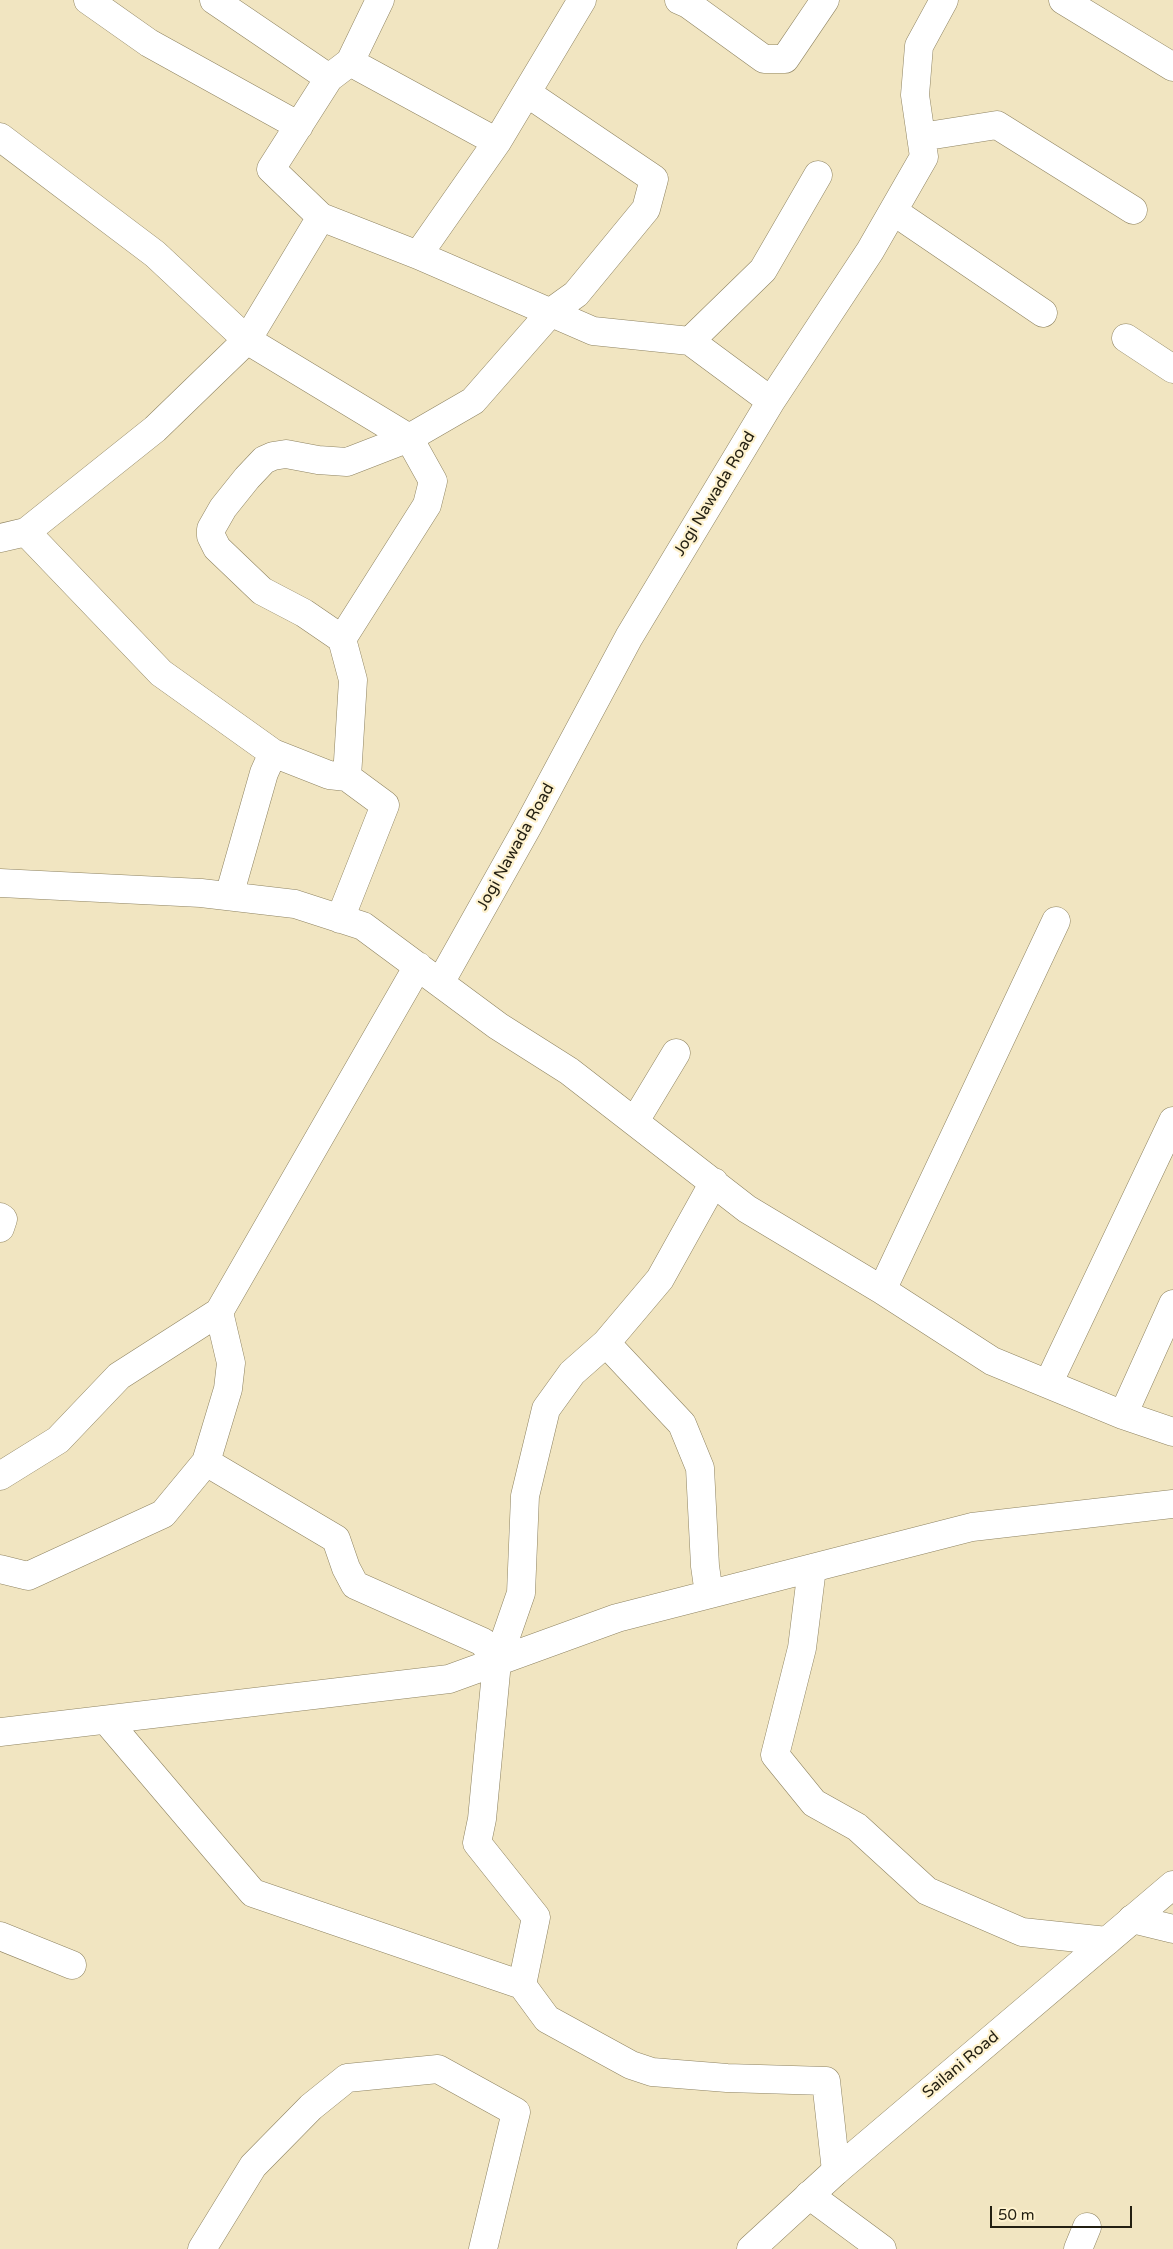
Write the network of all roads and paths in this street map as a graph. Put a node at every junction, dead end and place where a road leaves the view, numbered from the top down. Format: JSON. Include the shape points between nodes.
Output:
{"nodes":[{"id":1,"x":88,"y":0,"type":"edge"},
{"id":2,"x":214,"y":0,"type":"edge"},
{"id":3,"x":582,"y":0,"type":"edge"},
{"id":4,"x":679,"y":0,"type":"edge"},
{"id":5,"x":825,"y":0,"type":"edge"},
{"id":6,"x":944,"y":0,"type":"edge"},
{"id":7,"x":1063,"y":0,"type":"edge"},
{"id":8,"x":370,"y":4,"type":"edge"},
{"id":9,"x":350,"y":62,"type":"junction"},
{"id":10,"x":1173,"y":67,"type":"edge"},
{"id":11,"x":330,"y":78,"type":"junction"},
{"id":12,"x":527,"y":93,"type":"junction"},
{"id":13,"x":299,"y":126,"type":"junction"},
{"id":14,"x":0,"y":137,"type":"edge"},
{"id":15,"x":921,"y":138,"type":"junction"},
{"id":16,"x":497,"y":142,"type":"junction"},
{"id":17,"x":818,"y":175,"type":"dead end"},
{"id":18,"x":1133,"y":210,"type":"dead end"},
{"id":19,"x":893,"y":211,"type":"junction"},
{"id":20,"x":321,"y":216,"type":"junction"},
{"id":21,"x":418,"y":255,"type":"junction"},
{"id":22,"x":551,"y":312,"type":"junction"},
{"id":23,"x":1042,"y":313,"type":"dead end"},
{"id":24,"x":1126,"y":338,"type":"dead end"},
{"id":25,"x":247,"y":340,"type":"junction"},
{"id":26,"x":690,"y":341,"type":"junction"},
{"id":27,"x":1173,"y":369,"type":"edge"},
{"id":28,"x":771,"y":402,"type":"junction"},
{"id":29,"x":409,"y":438,"type":"junction"},
{"id":30,"x":26,"y":532,"type":"junction"},
{"id":31,"x":0,"y":538,"type":"edge"},
{"id":32,"x":342,"y":639,"type":"junction"},
{"id":33,"x":273,"y":753,"type":"junction"},
{"id":34,"x":347,"y":777,"type":"junction"},
{"id":35,"x":0,"y":883,"type":"edge"},
{"id":36,"x":230,"y":896,"type":"junction"},
{"id":37,"x":340,"y":919,"type":"junction"},
{"id":38,"x":1056,"y":921,"type":"dead end"},
{"id":39,"x":418,"y":966,"type":"junction"},
{"id":40,"x":440,"y":983,"type":"junction"},
{"id":41,"x":676,"y":1053,"type":"dead end"},
{"id":42,"x":635,"y":1121,"type":"junction"},
{"id":43,"x":1173,"y":1121,"type":"edge"},
{"id":44,"x":714,"y":1182,"type":"junction"},
{"id":45,"x":0,"y":1217,"type":"edge"},
{"id":46,"x":0,"y":1228,"type":"edge"},
{"id":47,"x":882,"y":1290,"type":"junction"},
{"id":48,"x":1173,"y":1304,"type":"edge"},
{"id":49,"x":219,"y":1312,"type":"junction"},
{"id":50,"x":606,"y":1343,"type":"junction"},
{"id":51,"x":1048,"y":1384,"type":"junction"},
{"id":52,"x":1123,"y":1415,"type":"junction"},
{"id":53,"x":1173,"y":1432,"type":"edge"},
{"id":54,"x":206,"y":1462,"type":"junction"},
{"id":55,"x":0,"y":1476,"type":"edge"},
{"id":56,"x":1173,"y":1504,"type":"edge"},
{"id":57,"x":812,"y":1568,"type":"junction"},
{"id":58,"x":0,"y":1569,"type":"edge"},
{"id":59,"x":709,"y":1594,"type":"junction"},
{"id":60,"x":497,"y":1662,"type":"junction"},
{"id":61,"x":106,"y":1720,"type":"junction"},
{"id":62,"x":0,"y":1732,"type":"edge"},
{"id":63,"x":1173,"y":1884,"type":"edge"},
{"id":64,"x":1132,"y":1919,"type":"junction"},
{"id":65,"x":1173,"y":1929,"type":"edge"},
{"id":66,"x":0,"y":1936,"type":"edge"},
{"id":67,"x":1107,"y":1941,"type":"junction"},
{"id":68,"x":72,"y":1965,"type":"dead end"},
{"id":69,"x":522,"y":1985,"type":"junction"},
{"id":70,"x":836,"y":2171,"type":"junction"},
{"id":71,"x":809,"y":2196,"type":"junction"},
{"id":72,"x":202,"y":2249,"type":"edge"},
{"id":73,"x":482,"y":2249,"type":"edge"},
{"id":74,"x":751,"y":2249,"type":"edge"},
{"id":75,"x":882,"y":2249,"type":"edge"}],
"edges":[{"from":1,"to":13,"type":"street","via":[[149,43]]},
{"from":2,"to":11,"type":"street"},
{"from":3,"to":12,"type":"street"},
{"from":4,"to":5,"type":"street","via":[[764,59],[785,59]]},
{"from":6,"to":15,"type":"street","name":"Jogi Nawada Road","via":[[918,46],[915,95]]},
{"from":7,"to":10,"type":"street"},
{"from":8,"to":9,"type":"street"},
{"from":9,"to":11,"type":"street"},
{"from":9,"to":16,"type":"street"},
{"from":11,"to":13,"type":"street"},
{"from":12,"to":16,"type":"street"},
{"from":12,"to":22,"type":"street","via":[[654,179],[646,209],[576,294]]},
{"from":13,"to":20,"type":"street","via":[[271,169]]},
{"from":14,"to":25,"type":"street","via":[[154,254]]},
{"from":15,"to":18,"type":"street","via":[[997,125]]},
{"from":15,"to":19,"type":"street","name":"Jogi Nawada Road","via":[[924,157]]},
{"from":16,"to":21,"type":"street"},
{"from":17,"to":26,"type":"street","via":[[763,270]]},
{"from":19,"to":23,"type":"street"},
{"from":19,"to":28,"type":"street","name":"Jogi Nawada Road"},
{"from":20,"to":21,"type":"street"},
{"from":20,"to":25,"type":"street"},
{"from":21,"to":22,"type":"street"},
{"from":22,"to":26,"type":"street","via":[[592,331]]},
{"from":22,"to":29,"type":"street","via":[[473,401]]},
{"from":24,"to":27,"type":"street"},
{"from":25,"to":29,"type":"street"},
{"from":25,"to":30,"type":"street","via":[[154,429]]},
{"from":26,"to":28,"type":"street"},
{"from":28,"to":40,"type":"street","name":"Jogi Nawada Road","via":[[629,637]]},
{"from":29,"to":32,"type":"street","via":[[433,481],[427,505]]},
{"from":29,"to":32,"type":"street","via":[[347,462],[286,454],[264,460],[223,508],[211,529],[218,548],[262,591]]},
{"from":30,"to":31,"type":"street"},
{"from":30,"to":33,"type":"street","via":[[161,673]]},
{"from":32,"to":34,"type":"street","via":[[354,680]]},
{"from":33,"to":34,"type":"street","via":[[330,775]]},
{"from":33,"to":36,"type":"street","via":[[264,772]]},
{"from":34,"to":37,"type":"street","via":[[385,805]]},
{"from":35,"to":36,"type":"street"},
{"from":36,"to":37,"type":"street","via":[[295,904]]},
{"from":37,"to":39,"type":"street","via":[[363,926]]},
{"from":38,"to":47,"type":"street"},
{"from":39,"to":40,"type":"street"},
{"from":39,"to":49,"type":"street"},
{"from":40,"to":42,"type":"street","via":[[498,1026],[569,1070]]},
{"from":41,"to":42,"type":"street"},
{"from":42,"to":44,"type":"street"},
{"from":43,"to":51,"type":"street"},
{"from":44,"to":47,"type":"street","via":[[748,1209]]},
{"from":44,"to":50,"type":"street","via":[[660,1279]]},
{"from":45,"to":46,"type":"street","via":[[3,1219]]},
{"from":47,"to":51,"type":"street","via":[[992,1361]]},
{"from":48,"to":52,"type":"street"},
{"from":49,"to":54,"type":"street","via":[[231,1363],[228,1389]]},
{"from":49,"to":55,"type":"street","via":[[119,1376],[58,1440]]},
{"from":50,"to":59,"type":"street","via":[[682,1424],[700,1468],[704,1566]]},
{"from":50,"to":60,"type":"street","via":[[572,1373],[546,1409],[525,1496],[521,1593]]},
{"from":51,"to":52,"type":"street"},
{"from":52,"to":53,"type":"street"},
{"from":54,"to":58,"type":"street","via":[[163,1514],[28,1576]]},
{"from":54,"to":60,"type":"street","via":[[336,1539],[355,1585],[483,1642]]},
{"from":56,"to":57,"type":"street","via":[[972,1527]]},
{"from":57,"to":59,"type":"street"},
{"from":57,"to":67,"type":"street","via":[[802,1648],[775,1755],[814,1803],[857,1827],[928,1890],[1022,1932]]},
{"from":59,"to":60,"type":"street","via":[[617,1618]]},
{"from":60,"to":61,"type":"street","via":[[449,1679]]},
{"from":60,"to":69,"type":"street","via":[[478,1843],[536,1917]]},
{"from":61,"to":62,"type":"street"},
{"from":61,"to":69,"type":"street","via":[[253,1893]]},
{"from":63,"to":64,"type":"street","name":"Sailani Road"},
{"from":64,"to":65,"type":"street"},
{"from":64,"to":67,"type":"street","name":"Sailani Road"},
{"from":66,"to":68,"type":"street"},
{"from":67,"to":70,"type":"street","name":"Sailani Road"},
{"from":69,"to":70,"type":"street","via":[[546,2019],[631,2065],[652,2072],[826,2081]]},
{"from":70,"to":71,"type":"street","name":"Sailani Road"},
{"from":71,"to":74,"type":"street","name":"Sailani Road"},
{"from":71,"to":75,"type":"street"},
{"from":72,"to":73,"type":"street","via":[[253,2166],[311,2107],[347,2078],[438,2069],[516,2112]]}]}
